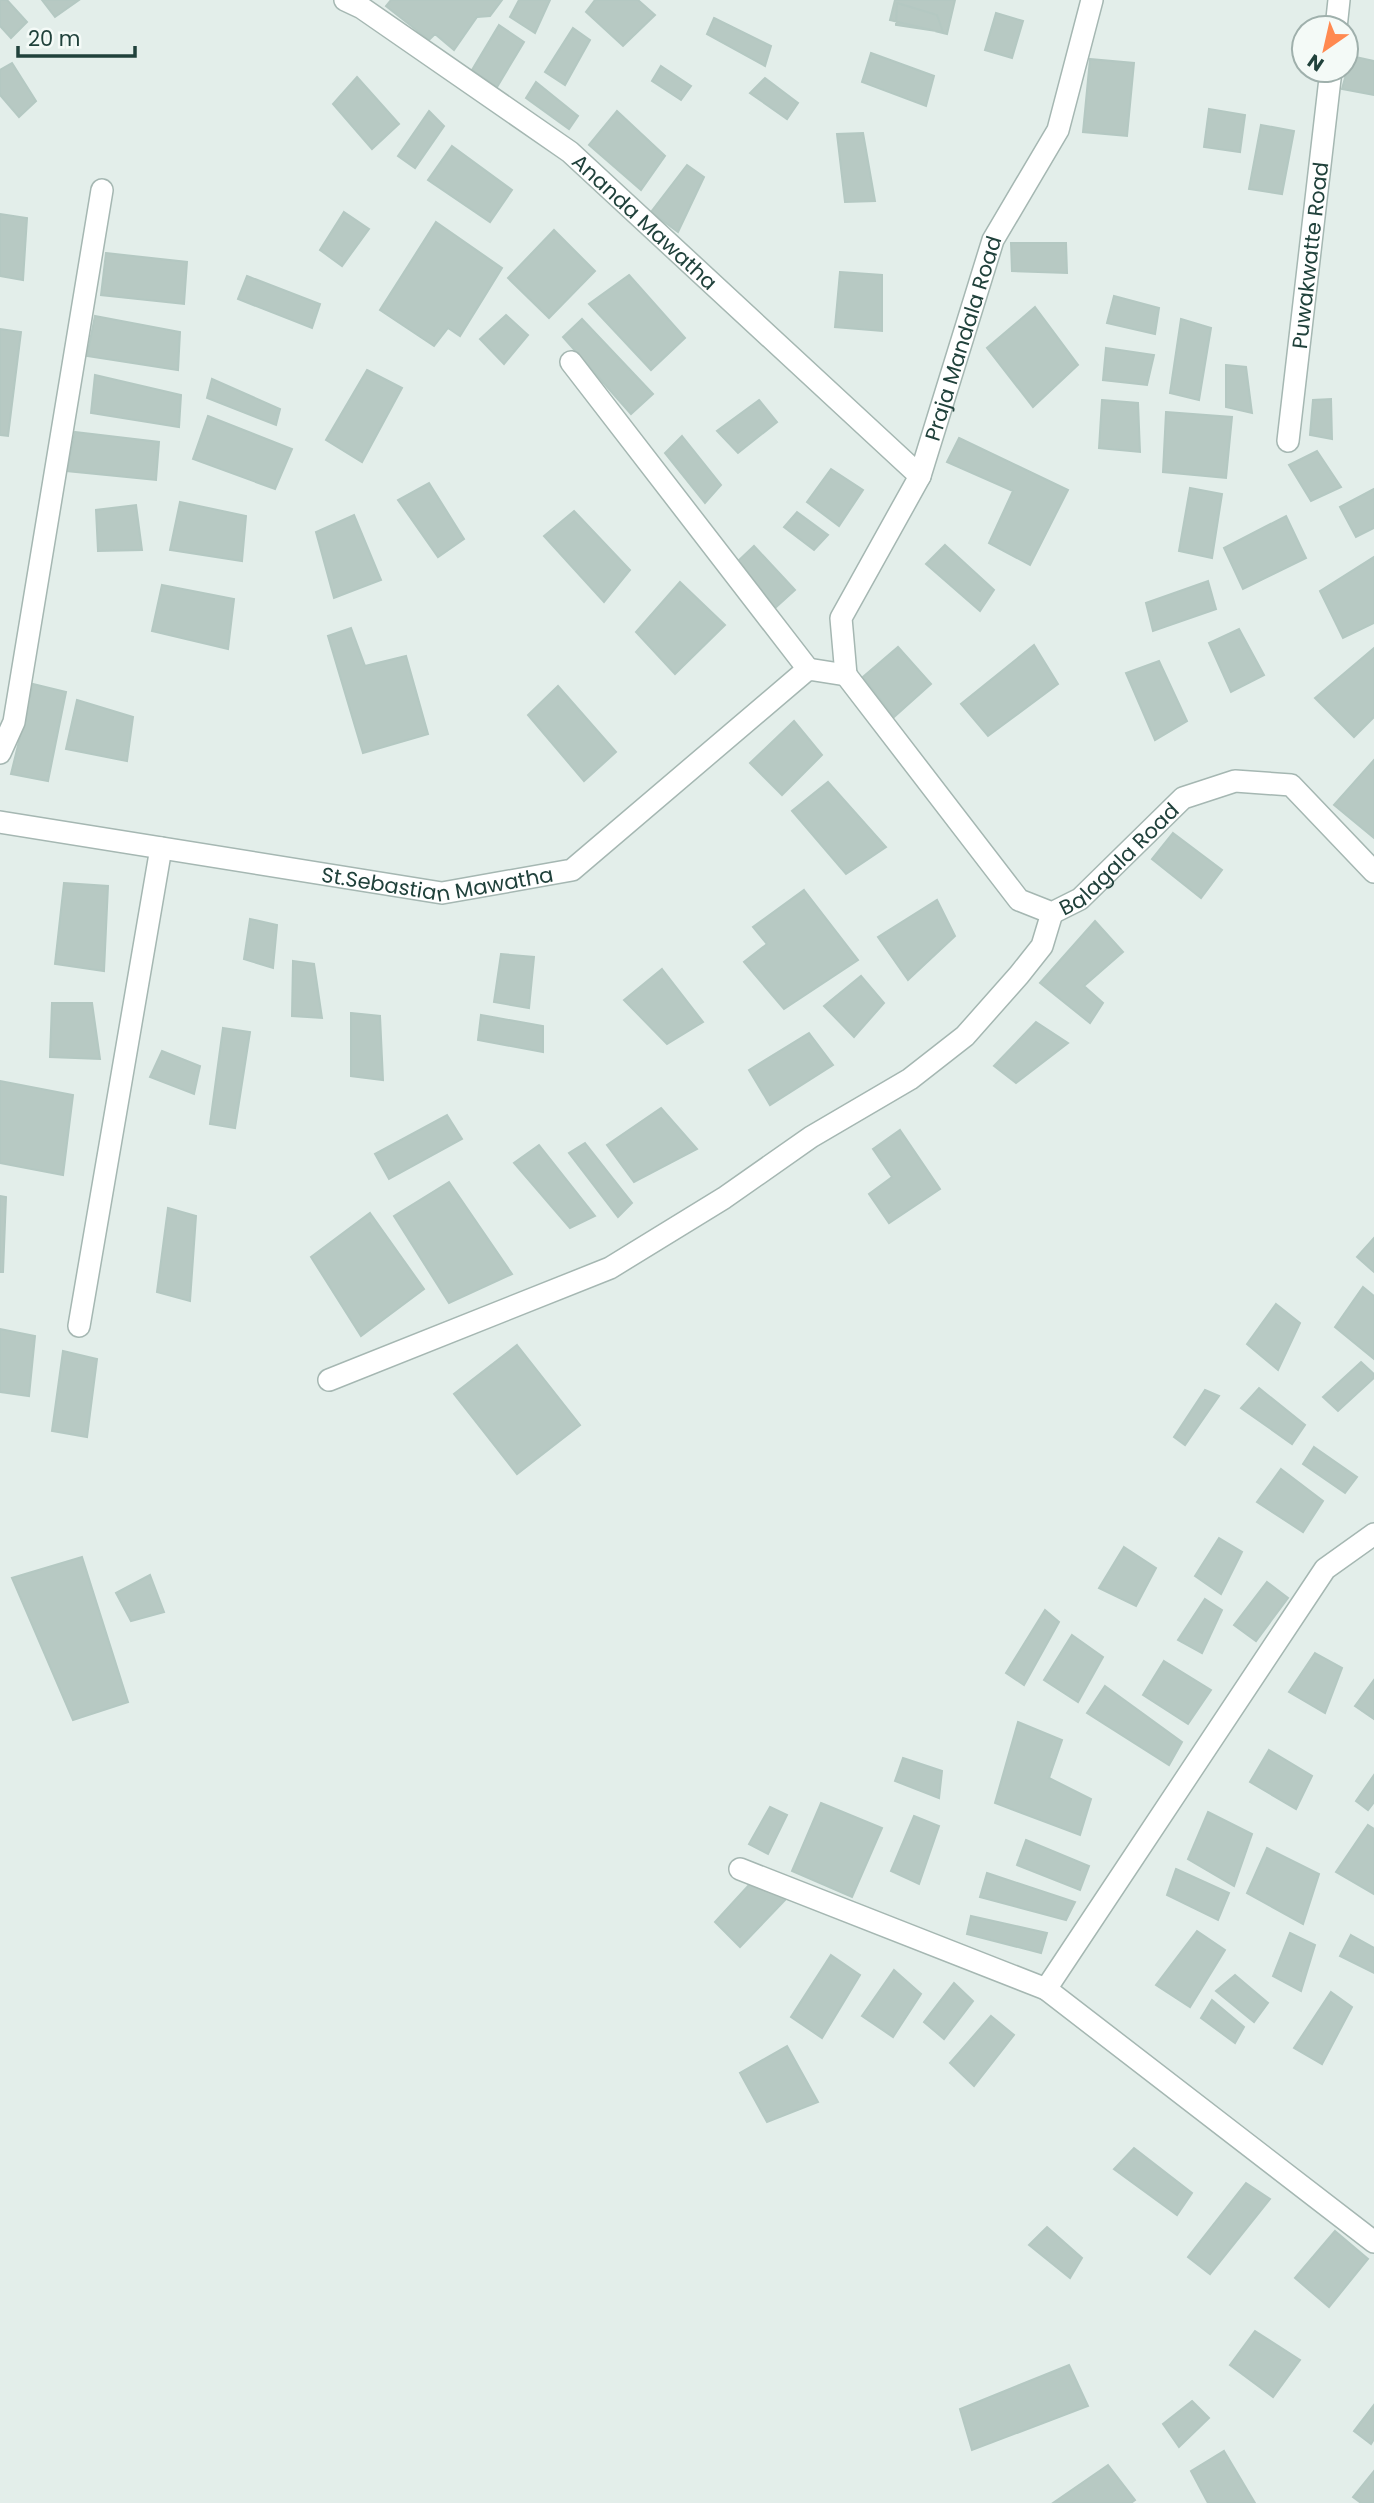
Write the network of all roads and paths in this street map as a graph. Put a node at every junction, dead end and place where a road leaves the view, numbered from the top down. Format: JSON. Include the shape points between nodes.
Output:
{"nodes":[{"id":1,"x":345,"y":0,"type":"edge"},
{"id":2,"x":1092,"y":0,"type":"edge"},
{"id":3,"x":1329,"y":84,"type":"edge"},
{"id":4,"x":102,"y":190,"type":"dead end"},
{"id":5,"x":571,"y":362,"type":"dead end"},
{"id":6,"x":1288,"y":442,"type":"dead end"},
{"id":7,"x":920,"y":476,"type":"junction"},
{"id":8,"x":808,"y":669,"type":"junction"},
{"id":9,"x":846,"y":675,"type":"junction"},
{"id":10,"x":0,"y":754,"type":"edge"},
{"id":11,"x":0,"y":822,"type":"edge"},
{"id":12,"x":161,"y":848,"type":"junction"},
{"id":13,"x":1374,"y":872,"type":"edge"},
{"id":14,"x":1052,"y":913,"type":"junction"},
{"id":15,"x":79,"y":1326,"type":"dead end"},
{"id":16,"x":329,"y":1380,"type":"dead end"},
{"id":17,"x":1374,"y":1534,"type":"edge"},
{"id":18,"x":740,"y":1869,"type":"dead end"},
{"id":19,"x":1046,"y":1989,"type":"junction"},
{"id":20,"x":1374,"y":2242,"type":"edge"}],
"edges":[{"from":1,"to":7,"type":"street","name":"Ananda Mawatha","via":[[570,152]]},
{"from":2,"to":7,"type":"street","name":"Praja Mandala Road","via":[[1058,130],[993,240]]},
{"from":3,"to":6,"type":"street","name":"Puwakwatte Road"},
{"from":4,"to":10,"type":"street","via":[[14,722]]},
{"from":5,"to":8,"type":"street"},
{"from":7,"to":9,"type":"street","name":"Praja Mandala Road","via":[[841,618]]},
{"from":8,"to":9,"type":"street"},
{"from":8,"to":12,"type":"street","name":"St.Sebastian Mawatha","via":[[572,870],[442,892]]},
{"from":9,"to":14,"type":"street","name":"Balagala Road","via":[[1019,900]]},
{"from":11,"to":12,"type":"street","name":"St.Sebastian Mawatha"},
{"from":12,"to":15,"type":"street"},
{"from":13,"to":14,"type":"street","name":"Balagala Road","via":[[1291,785],[1235,781],[1183,798],[1080,899]]},
{"from":14,"to":16,"type":"street","via":[[1042,946],[1019,975],[965,1036],[910,1079],[811,1137],[724,1198],[610,1268]]},
{"from":17,"to":19,"type":"street","via":[[1325,1569]]},
{"from":18,"to":19,"type":"street"},
{"from":19,"to":20,"type":"street"}]}
